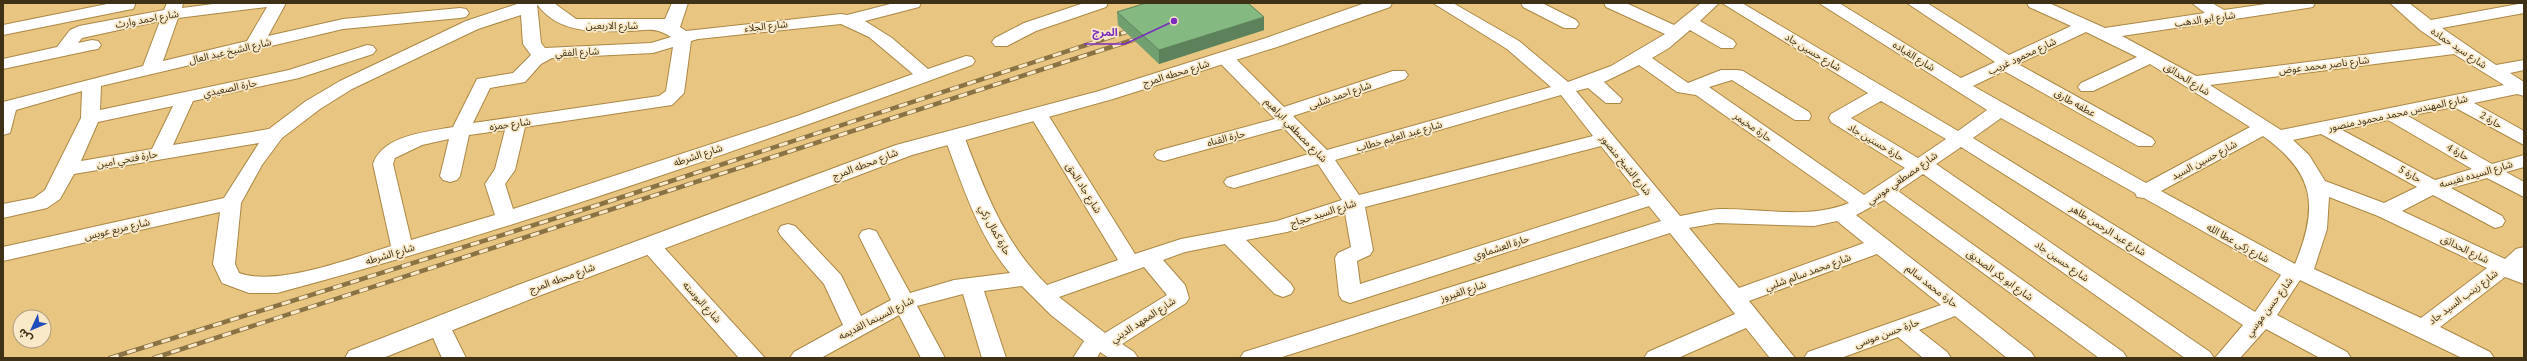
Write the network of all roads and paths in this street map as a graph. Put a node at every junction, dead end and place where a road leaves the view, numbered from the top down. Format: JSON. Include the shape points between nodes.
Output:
{"nodes":[{"id":1,"x":260,"y":3,"type":"edge"},
{"id":2,"x":264,"y":3,"type":"edge"},
{"id":3,"x":278,"y":3,"type":"edge"},
{"id":4,"x":680,"y":3,"type":"edge"},
{"id":5,"x":913,"y":3,"type":"edge"},
{"id":6,"x":1096,"y":3,"type":"edge"},
{"id":7,"x":1383,"y":3,"type":"edge"},
{"id":8,"x":1441,"y":3,"type":"edge"},
{"id":9,"x":1529,"y":3,"type":"edge"},
{"id":10,"x":1612,"y":3,"type":"edge"},
{"id":11,"x":1711,"y":3,"type":"edge"},
{"id":12,"x":1730,"y":3,"type":"edge"},
{"id":13,"x":1827,"y":3,"type":"edge"},
{"id":14,"x":1914,"y":3,"type":"edge"},
{"id":15,"x":2036,"y":3,"type":"edge"},
{"id":16,"x":2200,"y":3,"type":"edge"},
{"id":17,"x":2307,"y":3,"type":"edge"},
{"id":18,"x":2398,"y":3,"type":"edge"},
{"id":19,"x":128,"y":4,"type":"edge"},
{"id":20,"x":533,"y":5,"type":"edge"},
{"id":21,"x":173,"y":8,"type":"edge"},
{"id":22,"x":2524,"y":8,"type":"edge"},
{"id":23,"x":461,"y":14,"type":"edge"},
{"id":24,"x":2223,"y":17,"type":"junction"},
{"id":25,"x":850,"y":20,"type":"junction"},
{"id":26,"x":122,"y":23,"type":"junction"},
{"id":27,"x":1570,"y":24,"type":"dead end"},
{"id":28,"x":2085,"y":26,"type":"junction"},
{"id":29,"x":2426,"y":26,"type":"junction"},
{"id":30,"x":1683,"y":28,"type":"junction"},
{"id":31,"x":3,"y":30,"type":"edge"},
{"id":32,"x":677,"y":32,"type":"junction"},
{"id":33,"x":2102,"y":34,"type":"junction"},
{"id":34,"x":1001,"y":42,"type":"dead end"},
{"id":35,"x":1727,"y":44,"type":"dead end"},
{"id":36,"x":92,"y":45,"type":"dead end"},
{"id":37,"x":254,"y":45,"type":"junction"},
{"id":38,"x":2457,"y":48,"type":"junction"},
{"id":39,"x":367,"y":50,"type":"dead end"},
{"id":40,"x":63,"y":51,"type":"junction"},
{"id":41,"x":541,"y":55,"type":"junction"},
{"id":42,"x":2151,"y":57,"type":"junction"},
{"id":43,"x":1225,"y":58,"type":"junction"},
{"id":44,"x":1641,"y":58,"type":"junction"},
{"id":45,"x":966,"y":61,"type":"dead end"},
{"id":46,"x":2006,"y":63,"type":"junction"},
{"id":47,"x":3,"y":64,"type":"edge"},
{"id":48,"x":2524,"y":65,"type":"edge"},
{"id":49,"x":151,"y":70,"type":"junction"},
{"id":50,"x":2492,"y":71,"type":"junction"},
{"id":51,"x":1399,"y":75,"type":"dead end"},
{"id":52,"x":926,"y":76,"type":"junction"},
{"id":53,"x":1591,"y":81,"type":"junction"},
{"id":54,"x":2192,"y":82,"type":"junction"},
{"id":55,"x":92,"y":84,"type":"junction"},
{"id":56,"x":1960,"y":85,"type":"junction"},
{"id":57,"x":2087,"y":87,"type":"dead end"},
{"id":58,"x":1696,"y":88,"type":"junction"},
{"id":59,"x":1565,"y":89,"type":"junction"},
{"id":60,"x":2522,"y":89,"type":"edge"},
{"id":61,"x":1882,"y":93,"type":"junction"},
{"id":62,"x":186,"y":97,"type":"junction"},
{"id":63,"x":1613,"y":99,"type":"dead end"},
{"id":64,"x":2457,"y":101,"type":"junction"},
{"id":65,"x":5,"y":107,"type":"edge"},
{"id":66,"x":2000,"y":110,"type":"junction"},
{"id":67,"x":1038,"y":114,"type":"junction"},
{"id":68,"x":2391,"y":114,"type":"junction"},
{"id":69,"x":1802,"y":116,"type":"dead end"},
{"id":70,"x":90,"y":118,"type":"junction"},
{"id":71,"x":1285,"y":118,"type":"junction"},
{"id":72,"x":516,"y":123,"type":"junction"},
{"id":73,"x":2325,"y":128,"type":"junction"},
{"id":74,"x":3,"y":129,"type":"edge"},
{"id":75,"x":460,"y":131,"type":"junction"},
{"id":76,"x":2270,"y":133,"type":"junction"},
{"id":77,"x":275,"y":134,"type":"junction"},
{"id":78,"x":954,"y":136,"type":"junction"},
{"id":79,"x":1958,"y":138,"type":"junction"},
{"id":80,"x":1606,"y":139,"type":"junction"},
{"id":81,"x":2524,"y":140,"type":"edge"},
{"id":82,"x":2145,"y":142,"type":"dead end"},
{"id":83,"x":158,"y":154,"type":"junction"},
{"id":84,"x":1164,"y":156,"type":"dead end"},
{"id":85,"x":1323,"y":157,"type":"junction"},
{"id":86,"x":2524,"y":161,"type":"edge"},
{"id":87,"x":1920,"y":166,"type":"junction"},
{"id":88,"x":67,"y":169,"type":"junction"},
{"id":89,"x":2488,"y":170,"type":"junction"},
{"id":90,"x":450,"y":176,"type":"dead end"},
{"id":91,"x":1234,"y":182,"type":"dead end"},
{"id":92,"x":2316,"y":185,"type":"junction"},
{"id":93,"x":2433,"y":186,"type":"junction"},
{"id":94,"x":1885,"y":191,"type":"junction"},
{"id":95,"x":2524,"y":191,"type":"edge"},
{"id":96,"x":2144,"y":192,"type":"junction"},
{"id":97,"x":1653,"y":198,"type":"junction"},
{"id":98,"x":231,"y":203,"type":"junction"},
{"id":99,"x":1354,"y":203,"type":"junction"},
{"id":100,"x":1864,"y":204,"type":"junction"},
{"id":101,"x":2385,"y":210,"type":"junction"},
{"id":102,"x":3,"y":211,"type":"edge"},
{"id":103,"x":1841,"y":214,"type":"junction"},
{"id":104,"x":506,"y":219,"type":"junction"},
{"id":105,"x":2496,"y":221,"type":"dead end"},
{"id":106,"x":1675,"y":224,"type":"junction"},
{"id":107,"x":788,"y":231,"type":"dead end"},
{"id":108,"x":870,"y":236,"type":"dead end"},
{"id":109,"x":1229,"y":236,"type":"junction"},
{"id":110,"x":1880,"y":245,"type":"junction"},
{"id":111,"x":651,"y":246,"type":"junction"},
{"id":112,"x":403,"y":250,"type":"junction"},
{"id":113,"x":3,"y":254,"type":"edge"},
{"id":114,"x":2524,"y":254,"type":"edge"},
{"id":115,"x":1139,"y":260,"type":"junction"},
{"id":116,"x":2512,"y":271,"type":"edge"},
{"id":117,"x":2298,"y":272,"type":"junction"},
{"id":118,"x":1026,"y":278,"type":"junction"},
{"id":119,"x":971,"y":286,"type":"junction"},
{"id":120,"x":1283,"y":289,"type":"dead end"},
{"id":121,"x":1044,"y":294,"type":"junction"},
{"id":122,"x":1350,"y":296,"type":"joint"},
{"id":123,"x":1735,"y":298,"type":"junction"},
{"id":124,"x":904,"y":302,"type":"junction"},
{"id":125,"x":1958,"y":307,"type":"junction"},
{"id":126,"x":1749,"y":317,"type":"junction"},
{"id":127,"x":2260,"y":321,"type":"junction"},
{"id":128,"x":439,"y":326,"type":"junction"},
{"id":129,"x":856,"y":328,"type":"junction"},
{"id":130,"x":1901,"y":328,"type":"junction"},
{"id":131,"x":2423,"y":328,"type":"junction"},
{"id":132,"x":1095,"y":347,"type":"edge"},
{"id":133,"x":826,"y":352,"type":"edge"},
{"id":134,"x":358,"y":358,"type":"edge"},
{"id":135,"x":454,"y":358,"type":"edge"},
{"id":136,"x":753,"y":358,"type":"edge"},
{"id":137,"x":802,"y":358,"type":"edge"},
{"id":138,"x":933,"y":358,"type":"edge"},
{"id":139,"x":994,"y":358,"type":"edge"},
{"id":140,"x":1126,"y":358,"type":"edge"},
{"id":141,"x":1252,"y":358,"type":"edge"},
{"id":142,"x":1656,"y":358,"type":"edge"},
{"id":143,"x":1784,"y":358,"type":"edge"},
{"id":144,"x":1816,"y":358,"type":"edge"},
{"id":145,"x":1939,"y":358,"type":"edge"},
{"id":146,"x":2023,"y":358,"type":"edge"},
{"id":147,"x":2115,"y":358,"type":"edge"},
{"id":148,"x":2202,"y":358,"type":"edge"},
{"id":149,"x":2227,"y":358,"type":"edge"},
{"id":150,"x":2339,"y":358,"type":"edge"},
{"id":151,"x":2482,"y":358,"type":"edge"}],
"edges":[{"from":1,"to":2,"type":"street","name":"شارع احمد وارث"},
{"from":1,"to":21,"type":"street","name":"شارع احمد وارث"},
{"from":3,"to":37,"type":"street"},
{"from":4,"to":32,"type":"street"},
{"from":5,"to":25,"type":"street","name":"شارع الجلاء"},
{"from":6,"to":34,"type":"street","via":[[1030,27]]},
{"from":7,"to":43,"type":"main road","name":"شارع محطه المرج"},
{"from":8,"to":59,"type":"street","name":"شارع الشيخ منصور","via":[[1513,45]]},
{"from":9,"to":27,"type":"street"},
{"from":10,"to":30,"type":"street"},
{"from":11,"to":30,"type":"street","name":"شارع عبد العليم خطاب"},
{"from":12,"to":61,"type":"street","name":"شارع حسين جاد"},
{"from":13,"to":56,"type":"street","name":"شارع القياده"},
{"from":14,"to":46,"type":"street","name":"عطفه طارق"},
{"from":15,"to":28,"type":"street","name":"شارع الحدائق"},
{"from":16,"to":24,"type":"street"},
{"from":17,"to":24,"type":"street","name":"شارع ابو الدهب"},
{"from":18,"to":29,"type":"street","name":"شارع سيد حماده"},
{"from":19,"to":26,"type":"street"},
{"from":19,"to":31,"type":"street"},
{"from":20,"to":23,"type":"street","name":"شارع الشرطه"},
{"from":20,"to":32,"type":"street","name":"شارع الاربعين","via":[[572,24],[663,24]]},
{"from":20,"to":41,"type":"street","via":[[532,44]]},
{"from":21,"to":26,"type":"street","name":"شارع احمد وارث"},
{"from":21,"to":49,"type":"street"},
{"from":22,"to":29,"type":"street"},
{"from":23,"to":37,"type":"street","name":"شارع الشيخ عبد العال","via":[[350,23]]},
{"from":23,"to":77,"type":"street","name":"شارع الشرطه","via":[[313,105]]},
{"from":24,"to":33,"type":"street","name":"شارع ابو الدهب"},
{"from":25,"to":32,"type":"street","name":"شارع الجلاء","via":[[817,20],[696,34]]},
{"from":25,"to":52,"type":"street","name":"شارع الجلاء","via":[[865,27]]},
{"from":26,"to":40,"type":"street","name":"شارع احمد وارث","via":[[76,34]]},
{"from":28,"to":33,"type":"street","name":"شارع الحدائق"},
{"from":28,"to":46,"type":"street","name":"شارع محمود غريب"},
{"from":29,"to":38,"type":"street","name":"شارع سيد حماده"},
{"from":30,"to":35,"type":"street"},
{"from":30,"to":44,"type":"street","name":"شارع عبد العليم خطاب"},
{"from":32,"to":41,"type":"street","name":"شارع الفقي","via":[[653,48]]},
{"from":32,"to":72,"type":"street","name":"شارع حمزه","via":[[675,93],[671,98],[665,101]]},
{"from":33,"to":42,"type":"street","name":"شارع الحدائق"},
{"from":36,"to":40,"type":"street"},
{"from":37,"to":49,"type":"street","name":"شارع الشيخ عبد العال"},
{"from":38,"to":50,"type":"street","name":"شارع سيد حماده"},
{"from":38,"to":54,"type":"street","name":"شارع ناصر محمد عوض"},
{"from":39,"to":62,"type":"street","name":"حارة الصعيدي","via":[[293,74]]},
{"from":40,"to":47,"type":"street"},
{"from":41,"to":75,"type":"street","name":"شارع الفقي","via":[[519,78],[483,83]]},
{"from":42,"to":54,"type":"street","name":"شارع الحدائق"},
{"from":42,"to":57,"type":"street"},
{"from":43,"to":67,"type":"main road","name":"شارع محطه المرج"},
{"from":43,"to":71,"type":"street","name":"شارع مصطفي ابراهيم"},
{"from":44,"to":53,"type":"street","name":"شارع عبد العليم خطاب"},
{"from":44,"to":58,"type":"street","name":"حارة مخيمر","via":[[1683,88]]},
{"from":45,"to":52,"type":"street","name":"شارع الشرطه"},
{"from":46,"to":56,"type":"street","name":"شارع محمود غريب"},
{"from":46,"to":82,"type":"street","name":"عطفه طارق"},
{"from":48,"to":50,"type":"street"},
{"from":49,"to":55,"type":"street","name":"شارع الشيخ عبد العال"},
{"from":50,"to":60,"type":"street","name":"شارع سيد حماده"},
{"from":51,"to":71,"type":"street","name":"شارع احمد شلبى"},
{"from":52,"to":104,"type":"street","name":"شارع الشرطه","via":[[804,120]]},
{"from":53,"to":59,"type":"street","name":"شارع عبد العليم خطاب"},
{"from":53,"to":63,"type":"street"},
{"from":54,"to":76,"type":"street","name":"شارع الحدائق"},
{"from":55,"to":65,"type":"street","name":"شارع الشيخ عبد العال"},
{"from":55,"to":70,"type":"street"},
{"from":56,"to":66,"type":"street","name":"شارع القياده"},
{"from":58,"to":69,"type":"street","via":[[1727,74],[1737,75]]},
{"from":58,"to":100,"type":"street","name":"حارة مخيمر"},
{"from":59,"to":80,"type":"street","name":"شارع الشيخ منصور"},
{"from":59,"to":85,"type":"street","name":"شارع عبد العليم خطاب"},
{"from":60,"to":64,"type":"street","name":"شارع المهندس محمد محمود منصور"},
{"from":61,"to":79,"type":"street","name":"شارع حسين جاد"},
{"from":61,"to":87,"type":"street","name":"حارة حسنين جاد","via":[[1838,118]]},
{"from":62,"to":70,"type":"street","name":"حارة الصعيدي"},
{"from":62,"to":83,"type":"street"},
{"from":64,"to":68,"type":"street","name":"شارع المهندس محمد محمود منصور"},
{"from":64,"to":81,"type":"street","name":"حارة 2"},
{"from":65,"to":74,"type":"street"},
{"from":66,"to":79,"type":"street","name":"شارع مصطفي موسي"},
{"from":66,"to":96,"type":"street","name":"شارع زكي عطا الله"},
{"from":67,"to":78,"type":"main road","name":"شارع محطه المرج"},
{"from":67,"to":115,"type":"street","name":"شارع جاد الحق"},
{"from":68,"to":73,"type":"street","name":"شارع المهندس محمد محمود منصور"},
{"from":68,"to":89,"type":"street","name":"حارة 4"},
{"from":70,"to":88,"type":"street"},
{"from":71,"to":84,"type":"street","name":"حارة القناه"},
{"from":71,"to":85,"type":"street","name":"شارع مصطفي ابراهيم"},
{"from":72,"to":75,"type":"street","name":"شارع حمزه"},
{"from":72,"to":104,"type":"street","via":[[504,170],[495,184]]},
{"from":73,"to":76,"type":"street","name":"شارع المهندس محمد محمود منصور"},
{"from":73,"to":93,"type":"street","name":"حارة 5"},
{"from":75,"to":90,"type":"street","name":"شارع الفقي"},
{"from":75,"to":112,"type":"street","name":"شارع حمزه","via":[[416,140],[386,155],[383,164]]},
{"from":76,"to":92,"type":"street","name":"شارع الحدائق","via":[[2298,154],[2311,172]]},
{"from":76,"to":96,"type":"street","name":"شارع حسين السيد"},
{"from":77,"to":83,"type":"street","name":"حارة فتحي امين"},
{"from":77,"to":98,"type":"street","name":"شارع الشرطه","via":[[253,164]]},
{"from":78,"to":111,"type":"main road","name":"شارع محطه المرج","via":[[904,150]]},
{"from":78,"to":118,"type":"street","name":"حارة كمال زكي","via":[[979,202],[1004,249]]},
{"from":79,"to":87,"type":"street","name":"شارع مصطفي موسي"},
{"from":79,"to":127,"type":"street","name":"شارع عبد الرحمن طاهر"},
{"from":80,"to":97,"type":"street","name":"شارع الشيخ منصور"},
{"from":80,"to":99,"type":"street","name":"شارع السيد حجاج"},
{"from":83,"to":88,"type":"street","name":"حارة فتحي امين"},
{"from":85,"to":91,"type":"street","name":"شارع عبد العليم خطاب"},
{"from":85,"to":99,"type":"street","name":"شارع مصطفي ابراهيم"},
{"from":86,"to":89,"type":"street","name":"شارع السيده نفيسه"},
{"from":87,"to":94,"type":"street","name":"شارع مصطفي موسي"},
{"from":87,"to":148,"type":"street","name":"شارع حسين جاد"},
{"from":88,"to":102,"type":"street","via":[[47,199]]},
{"from":89,"to":93,"type":"street","name":"شارع السيده نفيسه"},
{"from":89,"to":95,"type":"street","name":"حارة 4"},
{"from":92,"to":101,"type":"street","name":"شارع الحدائق"},
{"from":92,"to":117,"type":"street","name":"شارع الحدائق","via":[[2319,219],[2314,242]]},
{"from":93,"to":101,"type":"street","name":"شارع السيده نفيسه"},
{"from":93,"to":105,"type":"street","name":"حارة 5"},
{"from":94,"to":100,"type":"street","name":"شارع مصطفي موسي"},
{"from":94,"to":147,"type":"street","name":"شارع ابو بكر الصديق"},
{"from":96,"to":117,"type":"street","name":"شارع زكي عطا الله"},
{"from":97,"to":106,"type":"street","name":"شارع الشيخ منصور"},
{"from":97,"to":122,"type":"street","name":"حارة العشماوي"},
{"from":98,"to":112,"type":"street","name":"شارع الشرطه","via":[[224,264],[230,278],[249,285],[277,285]]},
{"from":98,"to":113,"type":"street","name":"شارع مربع عويس"},
{"from":99,"to":109,"type":"street","name":"شارع السيد حجاج","via":[[1306,220]]},
{"from":99,"to":122,"type":"street","name":"شارع مصطفي ابراهيم","via":[[1362,250],[1346,258]]},
{"from":100,"to":103,"type":"street","name":"شارع مصطفي موسي"},
{"from":101,"to":116,"type":"street","name":"شارع الحدائق"},
{"from":103,"to":106,"type":"street","name":"شارع مصطفي موسي","via":[[1814,219],[1717,216]]},
{"from":103,"to":110,"type":"street","name":"حارة محمد سالم"},
{"from":104,"to":112,"type":"street","name":"شارع الشرطه"},
{"from":106,"to":123,"type":"street","name":"شارع الشيخ منصور"},
{"from":106,"to":141,"type":"street","name":"شارع الفيروز"},
{"from":107,"to":129,"type":"street","via":[[833,280]]},
{"from":108,"to":124,"type":"street"},
{"from":109,"to":115,"type":"street","name":"شارع السيد حجاج","via":[[1181,246]]},
{"from":109,"to":120,"type":"street"},
{"from":110,"to":123,"type":"street","name":"شارع محمد سالم شلبي"},
{"from":110,"to":125,"type":"street","name":"حارة محمد سالم"},
{"from":111,"to":128,"type":"main road","name":"شارع محطه المرج"},
{"from":111,"to":136,"type":"street","name":"شارع البوسته"},
{"from":114,"to":116,"type":"street","name":"شارع زينب السيد جاد"},
{"from":115,"to":121,"type":"street","name":"شارع السيد حجاج"},
{"from":115,"to":132,"type":"street","name":"شارع المعهد الديني","via":[[1177,290],[1178,298]]},
{"from":116,"to":131,"type":"street","name":"شارع زينب السيد جاد"},
{"from":117,"to":127,"type":"street","name":"شارع حسن موسي"},
{"from":117,"to":131,"type":"street","name":"شارع زكي عطا الله"},
{"from":118,"to":119,"type":"street","name":"شارع السينما القديمه"},
{"from":118,"to":121,"type":"street","name":"حارة كمال زكي"},
{"from":119,"to":124,"type":"street","name":"شارع السينما القديمه","via":[[923,295]]},
{"from":119,"to":139,"type":"street"},
{"from":121,"to":132,"type":"street","name":"حارة كمال زكي"},
{"from":123,"to":126,"type":"street","name":"شارع الشيخ منصور"},
{"from":124,"to":129,"type":"street","name":"شارع السينما القديمه"},
{"from":124,"to":138,"type":"street"},
{"from":125,"to":130,"type":"street","name":"حارة حسن موسى"},
{"from":125,"to":146,"type":"street","name":"حارة محمد سالم"},
{"from":126,"to":142,"type":"street"},
{"from":126,"to":143,"type":"street","name":"شارع الشيخ منصور"},
{"from":127,"to":149,"type":"street","name":"شارع حسن موسي"},
{"from":127,"to":150,"type":"street","name":"شارع عبد الرحمن طاهر"},
{"from":128,"to":134,"type":"main road","name":"شارع محطه المرج"},
{"from":128,"to":135,"type":"street"},
{"from":129,"to":133,"type":"street","name":"شارع السينما القديمه"},
{"from":130,"to":144,"type":"street","name":"حارة حسن موسى"},
{"from":130,"to":145,"type":"street"},
{"from":131,"to":151,"type":"street","name":"شارع زكي عطا الله"},
{"from":132,"to":140,"type":"street","name":"حارة كمال زكي"},
{"from":133,"to":137,"type":"street","name":"شارع السينما القديمه"}]}
